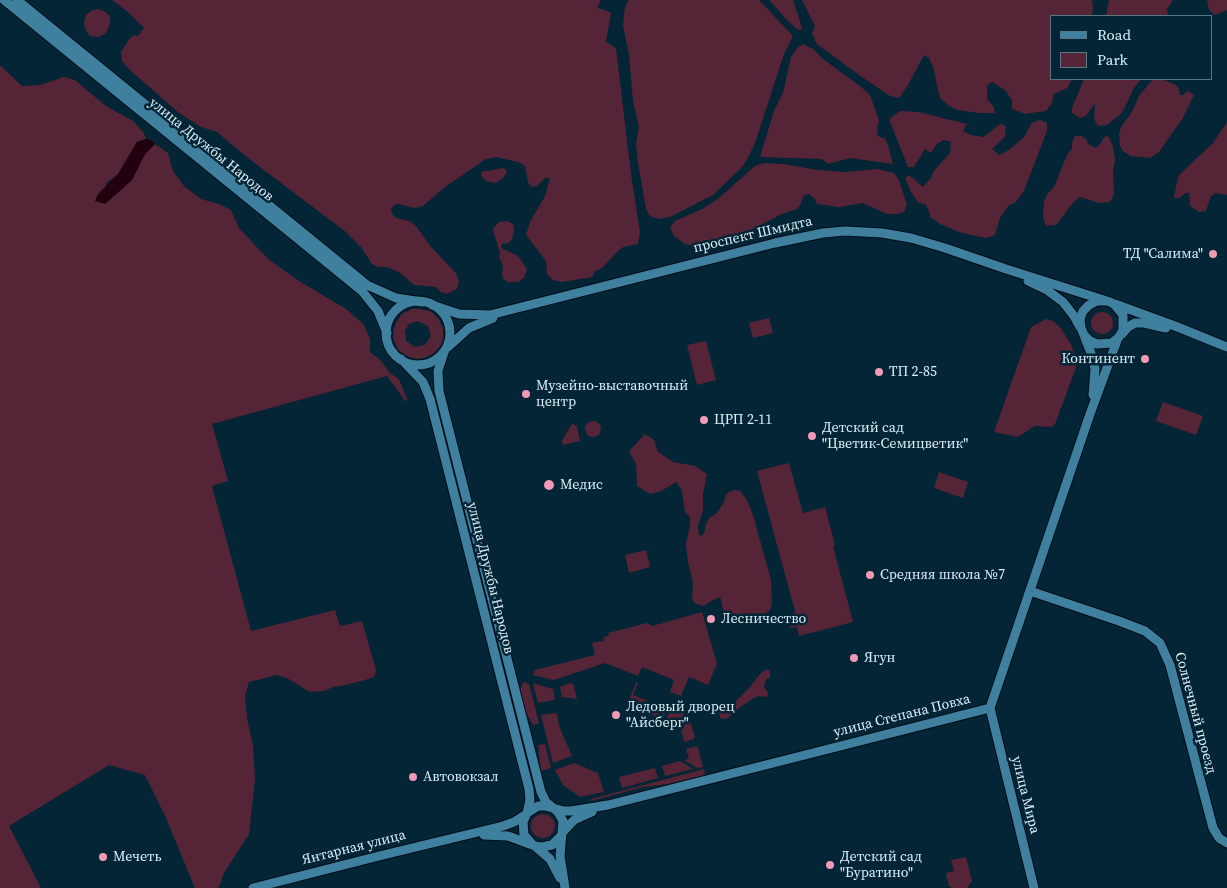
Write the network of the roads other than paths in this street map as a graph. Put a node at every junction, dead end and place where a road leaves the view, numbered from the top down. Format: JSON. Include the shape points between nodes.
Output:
{"nodes":[{"id":1,"x":4,"y":0,"type":"edge"},
{"id":2,"x":17,"y":0,"type":"edge"},
{"id":3,"x":1006,"y":269,"type":"junction"},
{"id":4,"x":422,"y":302,"type":"junction"},
{"id":5,"x":1110,"y":302,"type":"junction"},
{"id":6,"x":432,"y":305,"type":"junction"},
{"id":7,"x":508,"y":312,"type":"junction"},
{"id":8,"x":387,"y":333,"type":"junction"},
{"id":9,"x":1083,"y":333,"type":"junction"},
{"id":10,"x":1120,"y":336,"type":"junction"},
{"id":11,"x":1205,"y":339,"type":"junction"},
{"id":12,"x":1227,"y":347,"type":"edge"},
{"id":13,"x":445,"y":351,"type":"junction"},
{"id":14,"x":400,"y":360,"type":"junction"},
{"id":15,"x":1090,"y":414,"type":"junction"},
{"id":16,"x":1030,"y":591,"type":"junction"},
{"id":17,"x":990,"y":708,"type":"junction"},
{"id":18,"x":608,"y":805,"type":"junction"},
{"id":19,"x":552,"y":808,"type":"junction"},
{"id":20,"x":526,"y":814,"type":"junction"},
{"id":21,"x":563,"y":834,"type":"junction"},
{"id":22,"x":462,"y":837,"type":"junction"},
{"id":23,"x":1223,"y":841,"type":"edge"},
{"id":24,"x":534,"y":845,"type":"junction"},
{"id":25,"x":565,"y":887,"type":"edge"},
{"id":26,"x":253,"y":888,"type":"edge"},
{"id":27,"x":1034,"y":888,"type":"edge"}],
"edges":[{"from":1,"to":8,"type":"main road","name":"улица Дружбы Народов","via":[[362,291],[378,311]]},
{"from":2,"to":4,"type":"main road","name":"улица Дружбы Народов","via":[[367,284],[396,298]]},
{"from":3,"to":5,"type":"main road","name":"проспект Шмидта"},
{"from":3,"to":7,"type":"main road","name":"проспект Шмидта","via":[[911,238],[873,232],[838,232],[766,245]]},
{"from":3,"to":9,"type":"main road","name":"проспект Шмидта","via":[[1056,297],[1069,308]]},
{"from":4,"to":6,"type":"main road"},
{"from":4,"to":8,"type":"main road","via":[[411,302],[399,308],[390,319]]},
{"from":5,"to":9,"type":"main road","via":[[1094,302],[1085,309],[1080,319]]},
{"from":5,"to":10,"type":"main road","via":[[1124,318]]},
{"from":5,"to":11,"type":"main road","name":"проспект Шмидта"},
{"from":6,"to":7,"type":"main road","name":"проспект Шмидта","via":[[466,315]]},
{"from":6,"to":13,"type":"main road","via":[[443,313],[449,326],[450,336]]},
{"from":7,"to":13,"type":"main road","name":"проспект Шмидта","via":[[469,328]]},
{"from":8,"to":14,"type":"main road","via":[[390,346]]},
{"from":9,"to":10,"type":"main road","via":[[1090,341],[1100,344],[1109,344]]},
{"from":9,"to":15,"type":"main road","name":"улица Степана Повха","via":[[1095,369]]},
{"from":10,"to":11,"type":"main road","via":[[1131,325],[1144,323]]},
{"from":10,"to":15,"type":"main road","name":"улица Степана Повха"},
{"from":11,"to":12,"type":"main road"},
{"from":13,"to":14,"type":"main road","via":[[424,365]]},
{"from":13,"to":19,"type":"main road","name":"улица Дружбы Народов","via":[[438,371],[438,391],[541,792]]},
{"from":14,"to":20,"type":"main road","name":"улица Дружбы Народов","via":[[422,382],[430,399],[529,789]]},
{"from":15,"to":16,"type":"main road","name":"улица Степана Повха"},
{"from":16,"to":17,"type":"main road","name":"улица Степана Повха"},
{"from":16,"to":23,"type":"main road","name":"Солнечный проезд","via":[[1119,621],[1145,632],[1160,643],[1170,665],[1210,818],[1215,833]]},
{"from":17,"to":18,"type":"main road","name":"улица Степана Повха"},
{"from":17,"to":27,"type":"main road","name":"улица Мира"},
{"from":18,"to":19,"type":"main road","via":[[570,810]]},
{"from":18,"to":21,"type":"main road","via":[[578,817]]},
{"from":19,"to":20,"type":"main road","via":[[535,807]]},
{"from":19,"to":21,"type":"main road","via":[[562,818]]},
{"from":20,"to":22,"type":"main road","via":[[509,824]]},
{"from":20,"to":24,"type":"main road","via":[[523,831]]},
{"from":21,"to":24,"type":"main road","via":[[552,845]]},
{"from":21,"to":25,"type":"main road","via":[[560,856]]},
{"from":22,"to":24,"type":"main road","via":[[501,835]]},
{"from":22,"to":26,"type":"main road","name":"Янтарная улица"},
{"from":24,"to":25,"type":"main road","via":[[550,859]]}]}
